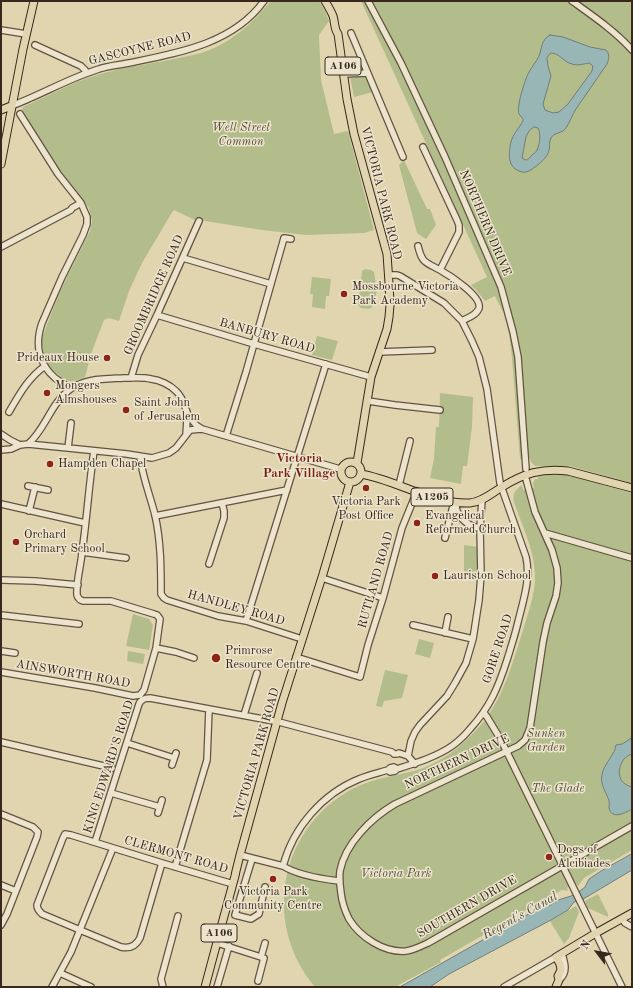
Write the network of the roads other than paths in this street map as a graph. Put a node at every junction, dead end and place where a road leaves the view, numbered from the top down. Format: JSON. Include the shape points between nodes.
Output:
{"nodes":[{"id":1,"x":34,"y":1,"type":"edge"},
{"id":2,"x":264,"y":1,"type":"edge"},
{"id":3,"x":325,"y":1,"type":"edge"},
{"id":4,"x":368,"y":1,"type":"edge"},
{"id":5,"x":572,"y":1,"type":"edge"},
{"id":6,"x":1,"y":30,"type":"edge"},
{"id":7,"x":351,"y":33,"type":"dead end"},
{"id":8,"x":26,"y":34,"type":"junction"},
{"id":9,"x":35,"y":45,"type":"dead end"},
{"id":10,"x":632,"y":50,"type":"edge"},
{"id":11,"x":86,"y":73,"type":"junction"},
{"id":12,"x":367,"y":73,"type":"junction"},
{"id":13,"x":344,"y":74,"type":"junction"},
{"id":14,"x":11,"y":106,"type":"junction"},
{"id":15,"x":1,"y":110,"type":"edge"},
{"id":16,"x":21,"y":115,"type":"dead end"},
{"id":17,"x":423,"y":147,"type":"dead end"},
{"id":18,"x":402,"y":157,"type":"dead end"},
{"id":19,"x":1,"y":164,"type":"edge"},
{"id":20,"x":81,"y":203,"type":"junction"},
{"id":21,"x":199,"y":221,"type":"dead end"},
{"id":22,"x":291,"y":239,"type":"dead end"},
{"id":23,"x":418,"y":246,"type":"dead end"},
{"id":24,"x":1,"y":247,"type":"edge"},
{"id":25,"x":183,"y":258,"type":"junction"},
{"id":26,"x":440,"y":270,"type":"junction"},
{"id":27,"x":389,"y":275,"type":"junction"},
{"id":28,"x":271,"y":284,"type":"junction"},
{"id":29,"x":157,"y":315,"type":"junction"},
{"id":30,"x":462,"y":322,"type":"junction"},
{"id":31,"x":254,"y":344,"type":"junction"},
{"id":32,"x":432,"y":350,"type":"dead end"},
{"id":33,"x":379,"y":352,"type":"junction"},
{"id":34,"x":326,"y":364,"type":"junction"},
{"id":35,"x":45,"y":366,"type":"junction"},
{"id":36,"x":372,"y":377,"type":"junction"},
{"id":37,"x":131,"y":378,"type":"junction"},
{"id":38,"x":70,"y":389,"type":"junction"},
{"id":39,"x":368,"y":401,"type":"junction"},
{"id":40,"x":440,"y":410,"type":"dead end"},
{"id":41,"x":8,"y":412,"type":"dead end"},
{"id":42,"x":188,"y":415,"type":"junction"},
{"id":43,"x":71,"y":423,"type":"dead end"},
{"id":44,"x":202,"y":429,"type":"junction"},
{"id":45,"x":1,"y":434,"type":"edge"},
{"id":46,"x":186,"y":435,"type":"junction"},
{"id":47,"x":226,"y":436,"type":"junction"},
{"id":48,"x":35,"y":437,"type":"junction"},
{"id":49,"x":410,"y":441,"type":"dead end"},
{"id":50,"x":28,"y":444,"type":"junction"},
{"id":51,"x":20,"y":445,"type":"junction"},
{"id":52,"x":40,"y":445,"type":"junction"},
{"id":53,"x":68,"y":448,"type":"junction"},
{"id":54,"x":1,"y":450,"type":"edge"},
{"id":55,"x":94,"y":451,"type":"junction"},
{"id":56,"x":140,"y":456,"type":"junction"},
{"id":57,"x":297,"y":456,"type":"junction"},
{"id":58,"x":357,"y":463,"type":"junction"},
{"id":59,"x":340,"y":469,"type":"junction"},
{"id":60,"x":526,"y":469,"type":"dead end"},
{"id":61,"x":361,"y":474,"type":"junction"},
{"id":62,"x":526,"y":480,"type":"dead end"},
{"id":63,"x":350,"y":482,"type":"junction"},
{"id":64,"x":399,"y":485,"type":"junction"},
{"id":65,"x":28,"y":486,"type":"dead end"},
{"id":66,"x":35,"y":487,"type":"junction"},
{"id":67,"x":501,"y":487,"type":"junction"},
{"id":68,"x":632,"y":488,"type":"edge"},
{"id":69,"x":48,"y":490,"type":"dead end"},
{"id":70,"x":287,"y":490,"type":"junction"},
{"id":71,"x":417,"y":491,"type":"junction"},
{"id":72,"x":482,"y":500,"type":"junction"},
{"id":73,"x":455,"y":502,"type":"junction"},
{"id":74,"x":222,"y":503,"type":"junction"},
{"id":75,"x":1,"y":504,"type":"edge"},
{"id":76,"x":30,"y":511,"type":"junction"},
{"id":77,"x":155,"y":516,"type":"junction"},
{"id":78,"x":85,"y":524,"type":"junction"},
{"id":79,"x":480,"y":528,"type":"junction"},
{"id":80,"x":545,"y":533,"type":"junction"},
{"id":81,"x":445,"y":538,"type":"dead end"},
{"id":82,"x":82,"y":552,"type":"junction"},
{"id":83,"x":126,"y":558,"type":"dead end"},
{"id":84,"x":632,"y":558,"type":"edge"},
{"id":85,"x":209,"y":564,"type":"dead end"},
{"id":86,"x":322,"y":578,"type":"junction"},
{"id":87,"x":1,"y":580,"type":"edge"},
{"id":88,"x":78,"y":585,"type":"junction"},
{"id":89,"x":383,"y":598,"type":"junction"},
{"id":90,"x":1,"y":615,"type":"edge"},
{"id":91,"x":448,"y":617,"type":"dead end"},
{"id":92,"x":246,"y":621,"type":"junction"},
{"id":93,"x":79,"y":624,"type":"dead end"},
{"id":94,"x":413,"y":625,"type":"dead end"},
{"id":95,"x":445,"y":633,"type":"junction"},
{"id":96,"x":302,"y":639,"type":"junction"},
{"id":97,"x":472,"y":640,"type":"junction"},
{"id":98,"x":156,"y":648,"type":"junction"},
{"id":99,"x":1,"y":651,"type":"edge"},
{"id":100,"x":15,"y":653,"type":"dead end"},
{"id":101,"x":296,"y":657,"type":"junction"},
{"id":102,"x":194,"y":658,"type":"dead end"},
{"id":103,"x":1,"y":672,"type":"edge"},
{"id":104,"x":257,"y":673,"type":"dead end"},
{"id":105,"x":142,"y":697,"type":"junction"},
{"id":106,"x":209,"y":709,"type":"junction"},
{"id":107,"x":484,"y":713,"type":"junction"},
{"id":108,"x":244,"y":715,"type":"junction"},
{"id":109,"x":277,"y":721,"type":"junction"},
{"id":110,"x":1,"y":742,"type":"edge"},
{"id":111,"x":127,"y":743,"type":"junction"},
{"id":112,"x":507,"y":752,"type":"junction"},
{"id":113,"x":408,"y":756,"type":"junction"},
{"id":114,"x":415,"y":764,"type":"junction"},
{"id":115,"x":172,"y":765,"type":"dead end"},
{"id":116,"x":112,"y":768,"type":"dead end"},
{"id":117,"x":111,"y":792,"type":"junction"},
{"id":118,"x":162,"y":800,"type":"dead end"},
{"id":119,"x":1,"y":814,"type":"edge"},
{"id":120,"x":632,"y":826,"type":"edge"},
{"id":121,"x":95,"y":842,"type":"junction"},
{"id":122,"x":113,"y":848,"type":"junction"},
{"id":123,"x":240,"y":855,"type":"junction"},
{"id":124,"x":252,"y":859,"type":"junction"},
{"id":125,"x":162,"y":863,"type":"junction"},
{"id":126,"x":563,"y":865,"type":"junction"},
{"id":127,"x":282,"y":866,"type":"junction"},
{"id":128,"x":175,"y":867,"type":"junction"},
{"id":129,"x":339,"y":881,"type":"junction"},
{"id":130,"x":233,"y":884,"type":"junction"},
{"id":131,"x":1,"y":885,"type":"edge"},
{"id":132,"x":265,"y":887,"type":"dead end"},
{"id":133,"x":16,"y":891,"type":"junction"},
{"id":134,"x":632,"y":913,"type":"edge"},
{"id":135,"x":178,"y":916,"type":"dead end"},
{"id":136,"x":622,"y":919,"type":"junction"},
{"id":137,"x":1,"y":925,"type":"edge"},
{"id":138,"x":632,"y":927,"type":"edge"},
{"id":139,"x":80,"y":930,"type":"junction"},
{"id":140,"x":596,"y":933,"type":"junction"},
{"id":141,"x":217,"y":943,"type":"junction"},
{"id":142,"x":265,"y":943,"type":"dead end"},
{"id":143,"x":229,"y":946,"type":"junction"},
{"id":144,"x":559,"y":955,"type":"junction"},
{"id":145,"x":261,"y":957,"type":"junction"},
{"id":146,"x":60,"y":973,"type":"junction"},
{"id":147,"x":258,"y":981,"type":"dead end"},
{"id":148,"x":558,"y":983,"type":"edge"},
{"id":149,"x":52,"y":987,"type":"edge"},
{"id":150,"x":91,"y":987,"type":"edge"},
{"id":151,"x":163,"y":987,"type":"edge"},
{"id":152,"x":205,"y":987,"type":"edge"},
{"id":153,"x":217,"y":987,"type":"edge"},
{"id":154,"x":504,"y":987,"type":"edge"},
{"id":155,"x":622,"y":987,"type":"edge"}],
"edges":[{"from":1,"to":8,"type":"main road"},
{"from":2,"to":11,"type":"street","name":"GASCOYNE ROAD","via":[[249,19],[218,38],[173,53]]},
{"from":3,"to":13,"type":"main road","name":"VICTORIA PARK ROAD","number":"A106","via":[[334,17]]},
{"from":4,"to":60,"type":"street","name":"NORTHERN DRIVE","via":[[401,63],[501,287],[514,332],[518,358]]},
{"from":5,"to":10,"type":"street","via":[[610,29]]},
{"from":6,"to":8,"type":"street"},
{"from":7,"to":12,"type":"street"},
{"from":8,"to":14,"type":"main road"},
{"from":9,"to":11,"type":"street","via":[[81,66]]},
{"from":11,"to":14,"type":"street","name":"GASCOYNE ROAD"},
{"from":12,"to":13,"type":"street"},
{"from":12,"to":18,"type":"street"},
{"from":13,"to":27,"type":"main road","name":"VICTORIA PARK ROAD","number":"A106","via":[[354,134],[387,254]]},
{"from":14,"to":15,"type":"main road"},
{"from":14,"to":19,"type":"main road"},
{"from":16,"to":20,"type":"street","via":[[58,174]]},
{"from":17,"to":26,"type":"street","via":[[459,229],[458,236]]},
{"from":20,"to":24,"type":"street"},
{"from":20,"to":35,"type":"street","via":[[87,224],[40,330],[38,346]]},
{"from":21,"to":25,"type":"street","name":"GROOMBRIDGE ROAD"},
{"from":22,"to":28,"type":"street","via":[[284,238]]},
{"from":23,"to":26,"type":"street","via":[[424,262]]},
{"from":25,"to":28,"type":"street"},
{"from":25,"to":29,"type":"street","name":"GROOMBRIDGE ROAD"},
{"from":26,"to":30,"type":"street","via":[[475,296],[478,302],[477,312]]},
{"from":27,"to":30,"type":"street","name":"GORE ROAD","via":[[400,276],[437,298]]},
{"from":27,"to":33,"type":"main road","name":"VICTORIA PARK ROAD","number":"A106","via":[[389,317]]},
{"from":28,"to":31,"type":"street"},
{"from":29,"to":31,"type":"street","name":"BANBURY ROAD"},
{"from":29,"to":37,"type":"street","name":"GROOMBRIDGE ROAD","via":[[138,355]]},
{"from":30,"to":67,"type":"street","name":"GORE ROAD","via":[[479,358],[487,389]]},
{"from":31,"to":34,"type":"street","name":"BANBURY ROAD"},
{"from":31,"to":47,"type":"street"},
{"from":32,"to":33,"type":"street"},
{"from":33,"to":36,"type":"main road","name":"VICTORIA PARK ROAD","number":"A106"},
{"from":34,"to":36,"type":"street","name":"BANBURY ROAD"},
{"from":34,"to":57,"type":"street"},
{"from":35,"to":38,"type":"street","via":[[50,374]]},
{"from":35,"to":41,"type":"street","via":[[26,383]]},
{"from":36,"to":39,"type":"main road","name":"VICTORIA PARK ROAD","number":"A106"},
{"from":37,"to":38,"type":"street","via":[[91,381]]},
{"from":37,"to":42,"type":"street","via":[[152,379],[175,390]]},
{"from":38,"to":48,"type":"street"},
{"from":39,"to":40,"type":"street"},
{"from":39,"to":58,"type":"main road","name":"VICTORIA PARK ROAD","number":"A106"},
{"from":42,"to":44,"type":"street"},
{"from":42,"to":46,"type":"street"},
{"from":43,"to":53,"type":"street"},
{"from":44,"to":46,"type":"street","via":[[190,430]]},
{"from":44,"to":47,"type":"street"},
{"from":45,"to":51,"type":"street"},
{"from":46,"to":56,"type":"street","via":[[169,453],[152,458]]},
{"from":47,"to":57,"type":"street"},
{"from":48,"to":50,"type":"street"},
{"from":48,"to":52,"type":"street"},
{"from":49,"to":64,"type":"street"},
{"from":50,"to":51,"type":"street"},
{"from":50,"to":52,"type":"street"},
{"from":51,"to":54,"type":"street"},
{"from":52,"to":53,"type":"street"},
{"from":53,"to":55,"type":"street"},
{"from":55,"to":56,"type":"street"},
{"from":55,"to":78,"type":"street"},
{"from":56,"to":77,"type":"street"},
{"from":57,"to":59,"type":"street"},
{"from":57,"to":70,"type":"street"},
{"from":58,"to":59,"type":"main road","via":[[345,463]]},
{"from":58,"to":61,"type":"main road"},
{"from":59,"to":63,"type":"main road","via":[[342,477],[346,482]]},
{"from":61,"to":63,"type":"main road","via":[[360,478]]},
{"from":61,"to":64,"type":"main road","number":"A1205"},
{"from":62,"to":80,"type":"street","name":"NORTHERN DRIVE","via":[[535,512]]},
{"from":63,"to":86,"type":"main road","name":"VICTORIA PARK ROAD","number":"A106"},
{"from":64,"to":71,"type":"main road","number":"A1205"},
{"from":65,"to":66,"type":"street"},
{"from":66,"to":69,"type":"street"},
{"from":66,"to":76,"type":"street"},
{"from":67,"to":68,"type":"main road","number":"A1205","via":[[526,474],[555,470],[578,473]]},
{"from":67,"to":72,"type":"main road","number":"A1205"},
{"from":67,"to":107,"type":"street","name":"GORE ROAD","via":[[526,557],[528,574],[515,637],[494,696]]},
{"from":70,"to":74,"type":"street"},
{"from":70,"to":92,"type":"street"},
{"from":71,"to":73,"type":"main road","number":"A1205"},
{"from":71,"to":89,"type":"street","name":"RUTLAND ROAD","via":[[402,528]]},
{"from":72,"to":73,"type":"main road","number":"A1205","via":[[471,503]]},
{"from":72,"to":79,"type":"street"},
{"from":73,"to":79,"type":"street","via":[[459,516],[474,527]]},
{"from":73,"to":81,"type":"street"},
{"from":74,"to":77,"type":"street"},
{"from":74,"to":85,"type":"street","via":[[224,518]]},
{"from":75,"to":76,"type":"street"},
{"from":76,"to":78,"type":"street"},
{"from":77,"to":92,"type":"street","name":"HANDLEY ROAD","via":[[160,543],[161,594],[164,598],[218,616]]},
{"from":78,"to":82,"type":"street"},
{"from":79,"to":97,"type":"street","via":[[482,575]]},
{"from":80,"to":84,"type":"street"},
{"from":80,"to":112,"type":"street","name":"NORTHERN DRIVE","via":[[557,568],[556,596],[543,642],[527,737]]},
{"from":82,"to":83,"type":"street"},
{"from":82,"to":88,"type":"street"},
{"from":86,"to":89,"type":"street"},
{"from":86,"to":96,"type":"main road","name":"VICTORIA PARK ROAD","number":"A106"},
{"from":87,"to":88,"type":"street"},
{"from":88,"to":98,"type":"street","name":"KING EDWARD'S ROAD","via":[[78,597],[81,601],[111,601],[157,615],[160,619]]},
{"from":89,"to":101,"type":"street","name":"RUTLAND ROAD","via":[[360,677]]},
{"from":90,"to":93,"type":"street"},
{"from":91,"to":95,"type":"street"},
{"from":92,"to":96,"type":"street","name":"HANDLEY ROAD"},
{"from":94,"to":95,"type":"street"},
{"from":95,"to":97,"type":"street"},
{"from":96,"to":101,"type":"main road","name":"VICTORIA PARK ROAD","number":"A106"},
{"from":97,"to":113,"type":"street","via":[[466,663],[455,683],[447,696],[415,732]]},
{"from":98,"to":102,"type":"street"},
{"from":98,"to":105,"type":"street","name":"KING EDWARD'S ROAD"},
{"from":99,"to":100,"type":"street"},
{"from":101,"to":109,"type":"main road","name":"VICTORIA PARK ROAD","number":"A106"},
{"from":103,"to":105,"type":"street","name":"AINSWORTH ROAD"},
{"from":104,"to":108,"type":"street"},
{"from":105,"to":106,"type":"street","name":"AINSWORTH ROAD"},
{"from":105,"to":111,"type":"street","name":"KING EDWARD'S ROAD"},
{"from":106,"to":108,"type":"street","name":"AINSWORTH ROAD"},
{"from":106,"to":128,"type":"street","via":[[207,760]]},
{"from":107,"to":112,"type":"street"},
{"from":107,"to":114,"type":"street","name":"GORE ROAD","via":[[453,745]]},
{"from":108,"to":109,"type":"street","name":"AINSWORTH ROAD"},
{"from":109,"to":113,"type":"street","name":"AINSWORTH ROAD"},
{"from":109,"to":123,"type":"main road","name":"VICTORIA PARK ROAD","number":"A106"},
{"from":110,"to":116,"type":"street"},
{"from":111,"to":115,"type":"street","via":[[175,755]]},
{"from":111,"to":117,"type":"street","name":"KING EDWARD'S ROAD"},
{"from":112,"to":126,"type":"street"},
{"from":112,"to":129,"type":"street","name":"NORTHERN DRIVE","via":[[385,810],[369,823],[354,841],[342,862]]},
{"from":113,"to":114,"type":"street"},
{"from":114,"to":127,"type":"street","name":"GORE ROAD","via":[[397,769],[395,772],[388,770],[358,779],[332,794],[299,829]]},
{"from":117,"to":118,"type":"street","via":[[159,810]]},
{"from":117,"to":121,"type":"street","name":"KING EDWARD'S ROAD"},
{"from":119,"to":133,"type":"street","via":[[32,827],[37,832]]},
{"from":120,"to":126,"type":"street","name":"SOUTHERN DRIVE"},
{"from":121,"to":122,"type":"street","name":"CLERMONT ROAD"},
{"from":121,"to":139,"type":"street","name":"CLERMONT ROAD","via":[[64,835],[37,904],[42,914]]},
{"from":122,"to":125,"type":"street","name":"CLERMONT ROAD"},
{"from":122,"to":139,"type":"street"},
{"from":123,"to":124,"type":"street"},
{"from":123,"to":130,"type":"main road","name":"VICTORIA PARK ROAD","number":"A106"},
{"from":124,"to":127,"type":"street"},
{"from":124,"to":132,"type":"street","via":[[236,915],[251,919],[258,914]]},
{"from":125,"to":128,"type":"street","name":"CLERMONT ROAD"},
{"from":125,"to":139,"type":"street","via":[[136,944],[130,948],[121,947]]},
{"from":126,"to":129,"type":"street","name":"SOUTHERN DRIVE","via":[[428,943],[406,951],[382,946],[356,928],[344,906]]},
{"from":126,"to":140,"type":"street"},
{"from":127,"to":129,"type":"street","via":[[310,876]]},
{"from":128,"to":130,"type":"street","name":"CLERMONT ROAD"},
{"from":130,"to":141,"type":"main road","name":"VICTORIA PARK ROAD","number":"A106"},
{"from":131,"to":133,"type":"street"},
{"from":133,"to":137,"type":"street"},
{"from":134,"to":136,"type":"main road"},
{"from":135,"to":151,"type":"street","via":[[161,979]]},
{"from":136,"to":138,"type":"street"},
{"from":136,"to":140,"type":"main road"},
{"from":139,"to":146,"type":"street"},
{"from":140,"to":144,"type":"main road"},
{"from":140,"to":155,"type":"street"},
{"from":141,"to":143,"type":"street"},
{"from":141,"to":152,"type":"main road","name":"VICTORIA PARK ROAD","number":"A106"},
{"from":142,"to":145,"type":"street"},
{"from":143,"to":145,"type":"street"},
{"from":143,"to":153,"type":"street"},
{"from":144,"to":148,"type":"main road","via":[[561,970]]},
{"from":144,"to":154,"type":"street"},
{"from":145,"to":147,"type":"street","via":[[264,958]]},
{"from":146,"to":149,"type":"street"},
{"from":146,"to":150,"type":"street"}]}
